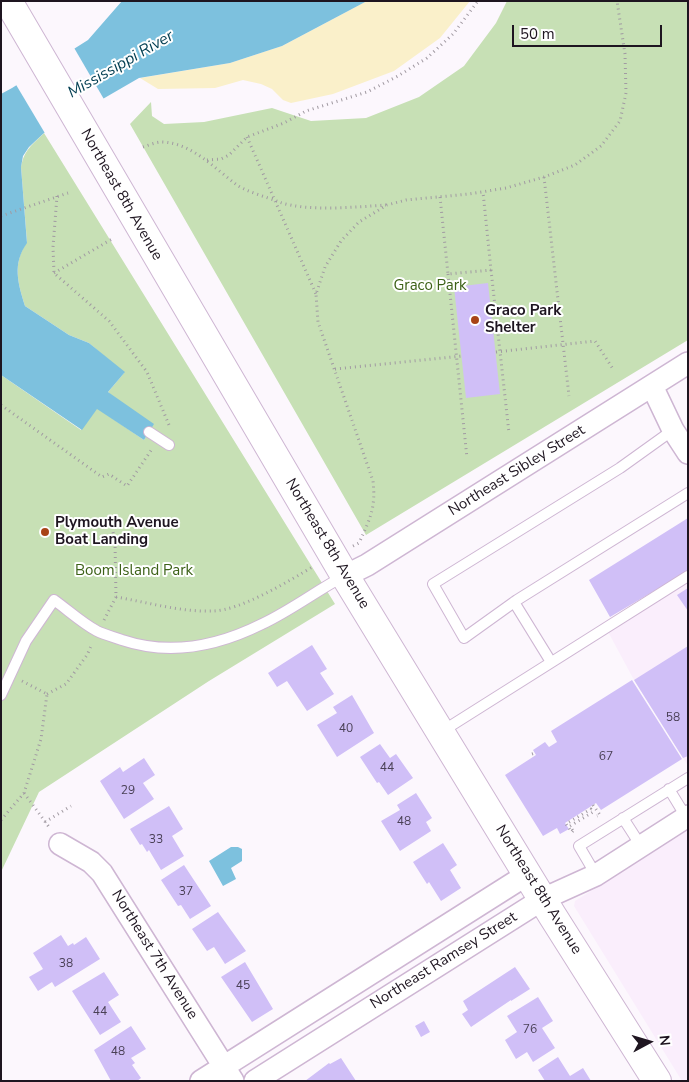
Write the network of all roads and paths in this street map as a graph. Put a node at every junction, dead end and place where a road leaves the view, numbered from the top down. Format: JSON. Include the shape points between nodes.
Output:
{"nodes":[{"id":1,"x":8,"y":1,"type":"edge"},
{"id":2,"x":478,"y":1,"type":"edge"},
{"id":3,"x":617,"y":1,"type":"edge"},
{"id":4,"x":247,"y":137,"type":"junction"},
{"id":5,"x":143,"y":146,"type":"dead end"},
{"id":6,"x":207,"y":160,"type":"junction"},
{"id":7,"x":544,"y":177,"type":"junction"},
{"id":8,"x":483,"y":192,"type":"junction"},
{"id":9,"x":68,"y":193,"type":"dead end"},
{"id":10,"x":57,"y":196,"type":"junction"},
{"id":11,"x":440,"y":198,"type":"junction"},
{"id":12,"x":275,"y":199,"type":"junction"},
{"id":13,"x":387,"y":205,"type":"junction"},
{"id":14,"x":1,"y":216,"type":"edge"},
{"id":15,"x":112,"y":239,"type":"dead end"},
{"id":16,"x":491,"y":270,"type":"junction"},
{"id":17,"x":54,"y":273,"type":"junction"},
{"id":18,"x":448,"y":274,"type":"junction"},
{"id":19,"x":316,"y":294,"type":"junction"},
{"id":20,"x":563,"y":345,"type":"junction"},
{"id":21,"x":498,"y":352,"type":"junction"},
{"id":22,"x":457,"y":356,"type":"junction"},
{"id":23,"x":462,"y":356,"type":"dead end"},
{"id":24,"x":688,"y":363,"type":"edge"},
{"id":25,"x":335,"y":369,"type":"junction"},
{"id":26,"x":613,"y":369,"type":"dead end"},
{"id":27,"x":652,"y":386,"type":"junction"},
{"id":28,"x":569,"y":396,"type":"dead end"},
{"id":29,"x":2,"y":406,"type":"edge"},
{"id":30,"x":1,"y":411,"type":"edge"},
{"id":31,"x":673,"y":430,"type":"junction"},
{"id":32,"x":149,"y":432,"type":"dead end"},
{"id":33,"x":509,"y":433,"type":"dead end"},
{"id":34,"x":159,"y":438,"type":"junction"},
{"id":35,"x":169,"y":445,"type":"dead end"},
{"id":36,"x":688,"y":453,"type":"edge"},
{"id":37,"x":467,"y":458,"type":"dead end"},
{"id":38,"x":688,"y":493,"type":"edge"},
{"id":39,"x":111,"y":522,"type":"dead end"},
{"id":40,"x":339,"y":566,"type":"junction"},
{"id":41,"x":688,"y":576,"type":"edge"},
{"id":42,"x":116,"y":597,"type":"junction"},
{"id":43,"x":514,"y":602,"type":"junction"},
{"id":44,"x":104,"y":620,"type":"dead end"},
{"id":45,"x":94,"y":641,"type":"dead end"},
{"id":46,"x":551,"y":662,"type":"junction"},
{"id":47,"x":1,"y":695,"type":"edge"},
{"id":48,"x":441,"y":732,"type":"junction"},
{"id":49,"x":688,"y":778,"type":"edge"},
{"id":50,"x":669,"y":789,"type":"junction"},
{"id":51,"x":24,"y":793,"type":"junction"},
{"id":52,"x":593,"y":805,"type":"dead end"},
{"id":53,"x":71,"y":806,"type":"dead end"},
{"id":54,"x":593,"y":812,"type":"junction"},
{"id":55,"x":687,"y":816,"type":"edge"},
{"id":56,"x":623,"y":818,"type":"junction"},
{"id":57,"x":1,"y":820,"type":"edge"},
{"id":58,"x":45,"y":822,"type":"junction"},
{"id":59,"x":581,"y":826,"type":"dead end"},
{"id":60,"x":572,"y":832,"type":"dead end"},
{"id":61,"x":60,"y":844,"type":"joint"},
{"id":62,"x":641,"y":846,"type":"junction"},
{"id":63,"x":528,"y":874,"type":"junction"},
{"id":64,"x":596,"y":875,"type":"junction"},
{"id":65,"x":542,"y":899,"type":"junction"},
{"id":66,"x":228,"y":1074,"type":"edge"},
{"id":67,"x":201,"y":1081,"type":"edge"},
{"id":68,"x":255,"y":1081,"type":"edge"},
{"id":69,"x":657,"y":1081,"type":"edge"}],
"edges":[{"from":1,"to":40,"type":"main road","name":"Northeast 8th Avenue"},
{"from":2,"to":4,"type":"path","via":[[453,34],[427,58],[398,76],[367,92],[306,111]]},
{"from":3,"to":7,"type":"path","via":[[625,54],[626,93],[620,121],[601,146],[575,164]]},
{"from":4,"to":6,"type":"path","via":[[229,155]]},
{"from":4,"to":12,"type":"path"},
{"from":5,"to":6,"type":"path","via":[[161,142],[182,146]]},
{"from":6,"to":12,"type":"path","via":[[238,186]]},
{"from":7,"to":8,"type":"path"},
{"from":7,"to":20,"type":"path"},
{"from":8,"to":11,"type":"path"},
{"from":8,"to":16,"type":"path"},
{"from":9,"to":10,"type":"path"},
{"from":10,"to":14,"type":"path"},
{"from":10,"to":17,"type":"path"},
{"from":11,"to":13,"type":"path"},
{"from":11,"to":18,"type":"path"},
{"from":12,"to":13,"type":"path","via":[[312,207]]},
{"from":12,"to":19,"type":"path"},
{"from":13,"to":19,"type":"path","via":[[359,222],[340,241],[325,267]]},
{"from":15,"to":17,"type":"path"},
{"from":16,"to":18,"type":"path"},
{"from":16,"to":21,"type":"path"},
{"from":17,"to":34,"type":"path","via":[[108,321],[147,372],[169,425]]},
{"from":18,"to":22,"type":"path"},
{"from":19,"to":25,"type":"path","via":[[318,322]]},
{"from":20,"to":21,"type":"path"},
{"from":20,"to":26,"type":"path","via":[[595,341]]},
{"from":20,"to":28,"type":"path"},
{"from":21,"to":33,"type":"path"},
{"from":22,"to":23,"type":"path"},
{"from":22,"to":25,"type":"path"},
{"from":22,"to":37,"type":"path"},
{"from":24,"to":27,"type":"street","name":"Northeast Sibley Street"},
{"from":25,"to":40,"type":"path","via":[[373,481],[375,498],[359,543]]},
{"from":27,"to":31,"type":"street"},
{"from":27,"to":40,"type":"street","name":"Northeast Sibley Street","via":[[367,565]]},
{"from":29,"to":30,"type":"path"},
{"from":29,"to":34,"type":"path","via":[[102,477],[109,474],[127,486]]},
{"from":31,"to":36,"type":"street"},
{"from":31,"to":43,"type":"lane","via":[[620,468],[432,584],[464,638]]},
{"from":32,"to":34,"type":"lane"},
{"from":34,"to":35,"type":"lane"},
{"from":38,"to":43,"type":"lane"},
{"from":39,"to":42,"type":"path","via":[[115,542]]},
{"from":40,"to":42,"type":"path","via":[[213,611]]},
{"from":40,"to":47,"type":"lane","via":[[256,627],[207,644],[177,649],[156,648],[98,632],[54,600],[26,641]]},
{"from":40,"to":48,"type":"main road","name":"Northeast 8th Avenue"},
{"from":41,"to":46,"type":"lane"},
{"from":42,"to":44,"type":"path"},
{"from":43,"to":46,"type":"lane"},
{"from":45,"to":51,"type":"path","via":[[66,684],[47,694],[41,739]]},
{"from":46,"to":48,"type":"lane"},
{"from":48,"to":63,"type":"main road","name":"Northeast 8th Avenue"},
{"from":49,"to":50,"type":"lane"},
{"from":50,"to":55,"type":"lane"},
{"from":50,"to":56,"type":"lane"},
{"from":51,"to":57,"type":"path"},
{"from":51,"to":58,"type":"path"},
{"from":52,"to":54,"type":"path","via":[[600,815],[596,817]]},
{"from":53,"to":58,"type":"path"},
{"from":54,"to":59,"type":"path","via":[[570,826],[574,831]]},
{"from":54,"to":60,"type":"path","via":[[591,809],[566,824]]},
{"from":55,"to":62,"type":"street","name":"Northeast Ramsey Street"},
{"from":56,"to":62,"type":"lane"},
{"from":56,"to":64,"type":"lane","via":[[579,846]]},
{"from":58,"to":61,"type":"path"},
{"from":61,"to":66,"type":"street","name":"Northeast 7th Avenue","via":[[91,862],[102,873]]},
{"from":62,"to":64,"type":"street","name":"Northeast Ramsey Street"},
{"from":63,"to":65,"type":"main road","name":"Northeast 8th Avenue"},
{"from":63,"to":66,"type":"street","name":"Northeast Ramsey Street"},
{"from":64,"to":65,"type":"street","name":"Northeast Ramsey Street"},
{"from":65,"to":68,"type":"street","name":"Northeast Ramsey Street"},
{"from":65,"to":69,"type":"main road","name":"Northeast 8th Avenue"},
{"from":66,"to":67,"type":"street","name":"Northeast Ramsey Street"}]}
